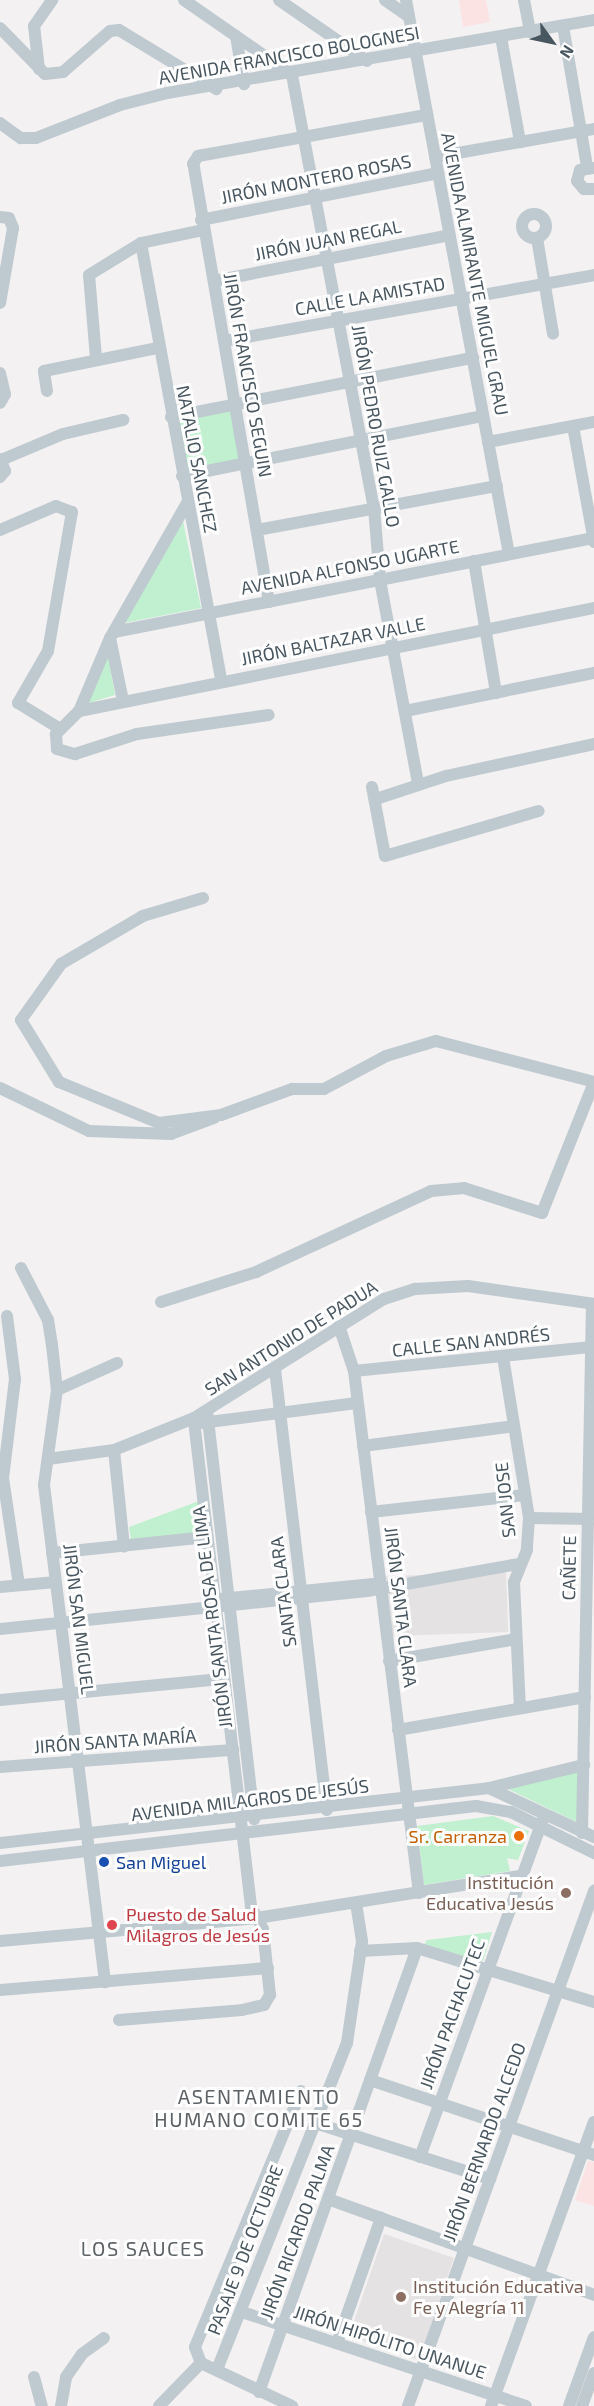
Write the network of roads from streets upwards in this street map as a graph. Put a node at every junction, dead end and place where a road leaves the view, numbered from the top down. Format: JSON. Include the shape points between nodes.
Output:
{"nodes":[{"id":1,"x":52,"y":0,"type":"edge"},
{"id":2,"x":184,"y":0,"type":"edge"},
{"id":3,"x":279,"y":0,"type":"edge"},
{"id":4,"x":385,"y":0,"type":"edge"},
{"id":5,"x":405,"y":0,"type":"edge"},
{"id":6,"x":524,"y":0,"type":"edge"},
{"id":7,"x":409,"y":17,"type":"junction"},
{"id":8,"x":594,"y":20,"type":"edge"},
{"id":9,"x":563,"y":26,"type":"junction"},
{"id":10,"x":0,"y":28,"type":"edge"},
{"id":11,"x":530,"y":32,"type":"junction"},
{"id":12,"x":236,"y":36,"type":"junction"},
{"id":13,"x":501,"y":37,"type":"junction"},
{"id":14,"x":415,"y":52,"type":"junction"},
{"id":15,"x":367,"y":61,"type":"junction"},
{"id":16,"x":39,"y":69,"type":"junction"},
{"id":17,"x":292,"y":75,"type":"junction"},
{"id":18,"x":244,"y":84,"type":"junction"},
{"id":19,"x":216,"y":89,"type":"junction"},
{"id":20,"x":427,"y":115,"type":"junction"},
{"id":21,"x":0,"y":123,"type":"edge"},
{"id":22,"x":588,"y":130,"type":"edge"},
{"id":23,"x":304,"y":138,"type":"junction"},
{"id":24,"x":520,"y":142,"type":"junction"},
{"id":25,"x":435,"y":157,"type":"junction"},
{"id":26,"x":591,"y":167,"type":"edge"},
{"id":27,"x":438,"y":172,"type":"junction"},
{"id":28,"x":594,"y":189,"type":"edge"},
{"id":29,"x":316,"y":199,"type":"junction"},
{"id":30,"x":0,"y":217,"type":"edge"},
{"id":31,"x":202,"y":225,"type":"junction"},
{"id":32,"x":450,"y":235,"type":"junction"},
{"id":33,"x":537,"y":238,"type":"dead end"},
{"id":34,"x":141,"y":243,"type":"junction"},
{"id":35,"x":327,"y":259,"type":"junction"},
{"id":36,"x":594,"y":275,"type":"edge"},
{"id":37,"x":214,"y":281,"type":"junction"},
{"id":38,"x":545,"y":284,"type":"junction"},
{"id":39,"x":462,"y":298,"type":"junction"},
{"id":40,"x":0,"y":303,"type":"edge"},
{"id":41,"x":339,"y":320,"type":"junction"},
{"id":42,"x":553,"y":334,"type":"dead end"},
{"id":43,"x":224,"y":341,"type":"junction"},
{"id":44,"x":158,"y":348,"type":"junction"},
{"id":45,"x":96,"y":358,"type":"junction"},
{"id":46,"x":473,"y":358,"type":"junction"},
{"id":47,"x":0,"y":373,"type":"edge"},
{"id":48,"x":350,"y":382,"type":"junction"},
{"id":49,"x":47,"y":391,"type":"dead end"},
{"id":50,"x":0,"y":404,"type":"edge"},
{"id":51,"x":235,"y":404,"type":"junction"},
{"id":52,"x":483,"y":416,"type":"junction"},
{"id":53,"x":171,"y":417,"type":"junction"},
{"id":54,"x":123,"y":420,"type":"dead end"},
{"id":55,"x":594,"y":422,"type":"edge"},
{"id":56,"x":573,"y":426,"type":"junction"},
{"id":57,"x":361,"y":440,"type":"junction"},
{"id":58,"x":488,"y":442,"type":"junction"},
{"id":59,"x":0,"y":459,"type":"edge"},
{"id":60,"x":246,"y":464,"type":"junction"},
{"id":61,"x":182,"y":476,"type":"junction"},
{"id":62,"x":0,"y":477,"type":"edge"},
{"id":63,"x":497,"y":486,"type":"junction"},
{"id":64,"x":187,"y":503,"type":"junction"},
{"id":65,"x":374,"y":508,"type":"junction"},
{"id":66,"x":0,"y":530,"type":"edge"},
{"id":67,"x":257,"y":530,"type":"junction"},
{"id":68,"x":594,"y":539,"type":"edge"},
{"id":69,"x":510,"y":554,"type":"junction"},
{"id":70,"x":474,"y":561,"type":"junction"},
{"id":71,"x":380,"y":580,"type":"junction"},
{"id":72,"x":269,"y":602,"type":"junction"},
{"id":73,"x":594,"y":609,"type":"edge"},
{"id":74,"x":208,"y":614,"type":"junction"},
{"id":75,"x":485,"y":630,"type":"junction"},
{"id":76,"x":112,"y":635,"type":"junction"},
{"id":77,"x":393,"y":648,"type":"junction"},
{"id":78,"x":594,"y":673,"type":"edge"},
{"id":79,"x":221,"y":681,"type":"junction"},
{"id":80,"x":496,"y":693,"type":"junction"},
{"id":81,"x":123,"y":701,"type":"junction"},
{"id":82,"x":79,"y":711,"type":"junction"},
{"id":83,"x":405,"y":711,"type":"junction"},
{"id":84,"x":269,"y":716,"type":"dead end"},
{"id":85,"x":59,"y":728,"type":"junction"},
{"id":86,"x":594,"y":744,"type":"edge"},
{"id":87,"x":418,"y":783,"type":"junction"},
{"id":88,"x":372,"y":787,"type":"dead end"},
{"id":89,"x":376,"y":800,"type":"junction"},
{"id":90,"x":539,"y":811,"type":"dead end"},
{"id":91,"x":203,"y":898,"type":"dead end"},
{"id":92,"x":594,"y":1082,"type":"edge"},
{"id":93,"x":0,"y":1088,"type":"edge"},
{"id":94,"x":221,"y":1115,"type":"junction"},
{"id":95,"x":21,"y":1268,"type":"dead end"},
{"id":96,"x":161,"y":1302,"type":"dead end"},
{"id":97,"x":593,"y":1304,"type":"edge"},
{"id":98,"x":7,"y":1316,"type":"dead end"},
{"id":99,"x":339,"y":1326,"type":"junction"},
{"id":100,"x":592,"y":1347,"type":"junction"},
{"id":101,"x":502,"y":1357,"type":"junction"},
{"id":102,"x":117,"y":1363,"type":"dead end"},
{"id":103,"x":275,"y":1369,"type":"junction"},
{"id":104,"x":354,"y":1371,"type":"junction"},
{"id":105,"x":592,"y":1379,"type":"edge"},
{"id":106,"x":57,"y":1390,"type":"junction"},
{"id":107,"x":357,"y":1402,"type":"junction"},
{"id":108,"x":280,"y":1413,"type":"junction"},
{"id":109,"x":207,"y":1417,"type":"junction"},
{"id":110,"x":194,"y":1421,"type":"junction"},
{"id":111,"x":514,"y":1426,"type":"junction"},
{"id":112,"x":363,"y":1446,"type":"junction"},
{"id":113,"x":592,"y":1448,"type":"edge"},
{"id":114,"x":114,"y":1450,"type":"junction"},
{"id":115,"x":48,"y":1459,"type":"junction"},
{"id":116,"x":525,"y":1495,"type":"junction"},
{"id":117,"x":371,"y":1512,"type":"junction"},
{"id":118,"x":529,"y":1518,"type":"junction"},
{"id":119,"x":591,"y":1519,"type":"edge"},
{"id":120,"x":207,"y":1537,"type":"junction"},
{"id":121,"x":124,"y":1546,"type":"junction"},
{"id":122,"x":52,"y":1553,"type":"junction"},
{"id":123,"x":518,"y":1564,"type":"junction"},
{"id":124,"x":56,"y":1582,"type":"junction"},
{"id":125,"x":19,"y":1585,"type":"junction"},
{"id":126,"x":380,"y":1585,"type":"junction"},
{"id":127,"x":591,"y":1585,"type":"edge"},
{"id":128,"x":0,"y":1587,"type":"edge"},
{"id":129,"x":301,"y":1594,"type":"junction"},
{"id":130,"x":219,"y":1604,"type":"junction"},
{"id":131,"x":63,"y":1624,"type":"junction"},
{"id":132,"x":0,"y":1629,"type":"edge"},
{"id":133,"x":516,"y":1639,"type":"junction"},
{"id":134,"x":590,"y":1654,"type":"edge"},
{"id":135,"x":389,"y":1661,"type":"junction"},
{"id":136,"x":590,"y":1670,"type":"edge"},
{"id":137,"x":224,"y":1679,"type":"junction"},
{"id":138,"x":70,"y":1693,"type":"junction"},
{"id":139,"x":585,"y":1697,"type":"junction"},
{"id":140,"x":0,"y":1700,"type":"edge"},
{"id":141,"x":520,"y":1708,"type":"junction"},
{"id":142,"x":398,"y":1730,"type":"junction"},
{"id":143,"x":589,"y":1739,"type":"edge"},
{"id":144,"x":232,"y":1750,"type":"junction"},
{"id":145,"x":79,"y":1764,"type":"junction"},
{"id":146,"x":584,"y":1765,"type":"junction"},
{"id":147,"x":0,"y":1767,"type":"edge"},
{"id":148,"x":489,"y":1788,"type":"junction"},
{"id":149,"x":406,"y":1799,"type":"junction"},
{"id":150,"x":327,"y":1810,"type":"junction"},
{"id":151,"x":409,"y":1815,"type":"junction"},
{"id":152,"x":544,"y":1816,"type":"junction"},
{"id":153,"x":254,"y":1819,"type":"junction"},
{"id":154,"x":241,"y":1820,"type":"junction"},
{"id":155,"x":539,"y":1829,"type":"junction"},
{"id":156,"x":588,"y":1835,"type":"edge"},
{"id":157,"x":91,"y":1836,"type":"junction"},
{"id":158,"x":242,"y":1837,"type":"junction"},
{"id":159,"x":0,"y":1844,"type":"edge"},
{"id":160,"x":93,"y":1852,"type":"junction"},
{"id":161,"x":594,"y":1853,"type":"edge"},
{"id":162,"x":0,"y":1861,"type":"edge"},
{"id":163,"x":520,"y":1876,"type":"junction"},
{"id":164,"x":594,"y":1891,"type":"edge"},
{"id":165,"x":419,"y":1893,"type":"junction"},
{"id":166,"x":357,"y":1903,"type":"junction"},
{"id":167,"x":257,"y":1918,"type":"junction"},
{"id":168,"x":100,"y":1934,"type":"junction"},
{"id":169,"x":0,"y":1941,"type":"edge"},
{"id":170,"x":417,"y":1948,"type":"junction"},
{"id":171,"x":360,"y":1951,"type":"junction"},
{"id":172,"x":268,"y":1968,"type":"junction"},
{"id":173,"x":489,"y":1968,"type":"junction"},
{"id":174,"x":105,"y":1982,"type":"junction"},
{"id":175,"x":0,"y":1990,"type":"edge"},
{"id":176,"x":558,"y":1990,"type":"junction"},
{"id":177,"x":594,"y":2002,"type":"edge"},
{"id":178,"x":119,"y":2020,"type":"dead end"},
{"id":179,"x":370,"y":2080,"type":"junction"},
{"id":180,"x":301,"y":2091,"type":"dead end"},
{"id":181,"x":440,"y":2103,"type":"junction"},
{"id":182,"x":594,"y":2122,"type":"edge"},
{"id":183,"x":318,"y":2124,"type":"junction"},
{"id":184,"x":509,"y":2126,"type":"junction"},
{"id":185,"x":351,"y":2135,"type":"junction"},
{"id":186,"x":589,"y":2153,"type":"edge"},
{"id":187,"x":420,"y":2157,"type":"junction"},
{"id":188,"x":490,"y":2179,"type":"junction"},
{"id":189,"x":328,"y":2199,"type":"junction"},
{"id":190,"x":381,"y":2218,"type":"junction"},
{"id":191,"x":465,"y":2249,"type":"junction"},
{"id":192,"x":539,"y":2276,"type":"junction"},
{"id":193,"x":594,"y":2295,"type":"edge"},
{"id":194,"x":242,"y":2312,"type":"junction"},
{"id":195,"x":283,"y":2325,"type":"junction"},
{"id":196,"x":594,"y":2337,"type":"edge"},
{"id":197,"x":104,"y":2338,"type":"dead end"},
{"id":198,"x":337,"y":2343,"type":"junction"},
{"id":199,"x":201,"y":2363,"type":"junction"},
{"id":200,"x":218,"y":2367,"type":"junction"},
{"id":201,"x":421,"y":2371,"type":"junction"},
{"id":202,"x":594,"y":2373,"type":"edge"},
{"id":203,"x":34,"y":2377,"type":"dead end"},
{"id":204,"x":259,"y":2392,"type":"junction"},
{"id":205,"x":493,"y":2401,"type":"edge"},
{"id":206,"x":42,"y":2406,"type":"edge"},
{"id":207,"x":61,"y":2406,"type":"edge"},
{"id":208,"x":159,"y":2406,"type":"edge"},
{"id":209,"x":292,"y":2406,"type":"edge"},
{"id":210,"x":408,"y":2406,"type":"edge"},
{"id":211,"x":526,"y":2406,"type":"edge"},
{"id":212,"x":569,"y":2406,"type":"edge"},
{"id":213,"x":582,"y":2406,"type":"edge"}],
"edges":[{"from":1,"to":16,"type":"street","via":[[34,26]]},
{"from":2,"to":12,"type":"street"},
{"from":3,"to":15,"type":"street"},
{"from":4,"to":7,"type":"street"},
{"from":5,"to":7,"type":"street","name":"AVENIDA ALMIRANTE MIGUEL GRAU"},
{"from":6,"to":11,"type":"street"},
{"from":7,"to":14,"type":"street","name":"AVENIDA ALMIRANTE MIGUEL GRAU"},
{"from":8,"to":9,"type":"street","name":"AVENIDA FRANCISCO BOLOGNESI"},
{"from":9,"to":11,"type":"street","name":"AVENIDA FRANCISCO BOLOGNESI"},
{"from":9,"to":22,"type":"street"},
{"from":10,"to":16,"type":"street"},
{"from":11,"to":13,"type":"street","name":"AVENIDA FRANCISCO BOLOGNESI"},
{"from":12,"to":17,"type":"street"},
{"from":12,"to":18,"type":"street"},
{"from":13,"to":14,"type":"street","name":"AVENIDA FRANCISCO BOLOGNESI"},
{"from":13,"to":24,"type":"street"},
{"from":14,"to":15,"type":"street","name":"AVENIDA FRANCISCO BOLOGNESI"},
{"from":14,"to":20,"type":"street","name":"AVENIDA ALMIRANTE MIGUEL GRAU"},
{"from":15,"to":17,"type":"street","name":"AVENIDA FRANCISCO BOLOGNESI"},
{"from":16,"to":19,"type":"street","via":[[57,75],[119,30]]},
{"from":17,"to":18,"type":"street","name":"AVENIDA FRANCISCO BOLOGNESI"},
{"from":17,"to":23,"type":"street","name":"JIRÓN PEDRO RUIZ GALLO"},
{"from":18,"to":19,"type":"street","name":"AVENIDA FRANCISCO BOLOGNESI"},
{"from":19,"to":21,"type":"street","name":"AVENIDA FRANCISCO BOLOGNESI","via":[[132,101],[36,138],[21,138]]},
{"from":20,"to":23,"type":"street"},
{"from":20,"to":25,"type":"street","name":"AVENIDA ALMIRANTE MIGUEL GRAU"},
{"from":22,"to":24,"type":"street","name":"JIRÓN MONTERO ROSAS"},
{"from":22,"to":26,"type":"street"},
{"from":23,"to":29,"type":"street","name":"JIRÓN PEDRO RUIZ GALLO"},
{"from":23,"to":31,"type":"street","name":"JIRÓN FRANCISCO SEGUIN","via":[[198,156],[193,164]]},
{"from":24,"to":25,"type":"street","name":"JIRÓN MONTERO ROSAS"},
{"from":25,"to":27,"type":"street","name":"AVENIDA ALMIRANTE MIGUEL GRAU"},
{"from":26,"to":28,"type":"street","via":[[577,181],[584,189]]},
{"from":27,"to":29,"type":"street","name":"JIRÓN MONTERO ROSAS"},
{"from":27,"to":32,"type":"street","name":"AVENIDA ALMIRANTE MIGUEL GRAU"},
{"from":29,"to":31,"type":"street","name":"JIRÓN MONTERO ROSAS"},
{"from":29,"to":35,"type":"street","name":"JIRÓN PEDRO RUIZ GALLO"},
{"from":30,"to":40,"type":"street","via":[[9,218],[14,228]]},
{"from":31,"to":34,"type":"street","name":"JIRÓN MONTERO ROSAS"},
{"from":31,"to":37,"type":"street","name":"JIRÓN FRANCISCO SEGUIN"},
{"from":32,"to":35,"type":"street","name":"JIRÓN JUAN REGAL"},
{"from":32,"to":39,"type":"street","name":"AVENIDA ALMIRANTE MIGUEL GRAU"},
{"from":33,"to":38,"type":"street"},
{"from":34,"to":44,"type":"street","name":"NATALIO SANCHEZ"},
{"from":34,"to":45,"type":"street","name":"JIRÓN MONTERO ROSAS","via":[[86,280]]},
{"from":35,"to":37,"type":"street","name":"JIRÓN JUAN REGAL"},
{"from":35,"to":41,"type":"street","name":"JIRÓN PEDRO RUIZ GALLO"},
{"from":36,"to":38,"type":"street","name":"CALLE LA AMISTAD"},
{"from":37,"to":43,"type":"street","name":"JIRÓN FRANCISCO SEGUIN"},
{"from":38,"to":39,"type":"street","name":"CALLE LA AMISTAD"},
{"from":38,"to":42,"type":"street"},
{"from":39,"to":41,"type":"street","name":"CALLE LA AMISTAD"},
{"from":39,"to":46,"type":"street","name":"AVENIDA ALMIRANTE MIGUEL GRAU"},
{"from":41,"to":43,"type":"street","name":"CALLE LA AMISTAD"},
{"from":41,"to":48,"type":"street","name":"JIRÓN PEDRO RUIZ GALLO"},
{"from":43,"to":51,"type":"street","name":"JIRÓN FRANCISCO SEGUIN"},
{"from":44,"to":45,"type":"street"},
{"from":44,"to":53,"type":"street","name":"NATALIO SANCHEZ"},
{"from":45,"to":49,"type":"street","via":[[44,371]]},
{"from":46,"to":48,"type":"street"},
{"from":46,"to":52,"type":"street","name":"AVENIDA ALMIRANTE MIGUEL GRAU"},
{"from":47,"to":50,"type":"street","via":[[5,394]]},
{"from":48,"to":51,"type":"street"},
{"from":48,"to":57,"type":"street","name":"JIRÓN PEDRO RUIZ GALLO"},
{"from":51,"to":53,"type":"street"},
{"from":51,"to":60,"type":"street","name":"JIRÓN FRANCISCO SEGUIN"},
{"from":52,"to":57,"type":"street"},
{"from":52,"to":58,"type":"street","name":"AVENIDA ALMIRANTE MIGUEL GRAU"},
{"from":53,"to":61,"type":"street","name":"NATALIO SANCHEZ"},
{"from":54,"to":59,"type":"street","via":[[63,434]]},
{"from":55,"to":56,"type":"street"},
{"from":56,"to":58,"type":"street"},
{"from":56,"to":68,"type":"street"},
{"from":57,"to":60,"type":"street"},
{"from":57,"to":65,"type":"street","name":"JIRÓN PEDRO RUIZ GALLO"},
{"from":58,"to":63,"type":"street","name":"AVENIDA ALMIRANTE MIGUEL GRAU"},
{"from":59,"to":62,"type":"street","via":[[5,471]]},
{"from":60,"to":61,"type":"street"},
{"from":60,"to":67,"type":"street","name":"JIRÓN FRANCISCO SEGUIN"},
{"from":61,"to":64,"type":"street","name":"NATALIO SANCHEZ"},
{"from":63,"to":65,"type":"street"},
{"from":63,"to":69,"type":"street","name":"AVENIDA ALMIRANTE MIGUEL GRAU"},
{"from":64,"to":74,"type":"street","name":"NATALIO SANCHEZ"},
{"from":64,"to":76,"type":"street"},
{"from":65,"to":67,"type":"street"},
{"from":65,"to":71,"type":"street","name":"JIRÓN PEDRO RUIZ GALLO"},
{"from":66,"to":85,"type":"street","via":[[56,507],[72,512],[48,651],[17,705]]},
{"from":67,"to":72,"type":"street","name":"JIRÓN FRANCISCO SEGUIN"},
{"from":68,"to":69,"type":"street","name":"AVENIDA ALFONSO UGARTE"},
{"from":69,"to":70,"type":"street","name":"AVENIDA ALFONSO UGARTE"},
{"from":70,"to":71,"type":"street","name":"AVENIDA ALFONSO UGARTE"},
{"from":70,"to":75,"type":"street"},
{"from":71,"to":72,"type":"street","name":"AVENIDA ALFONSO UGARTE"},
{"from":71,"to":77,"type":"street","name":"JIRÓN PEDRO RUIZ GALLO"},
{"from":72,"to":74,"type":"street","name":"AVENIDA ALFONSO UGARTE"},
{"from":73,"to":75,"type":"street","name":"JIRÓN BALTAZAR VALLE"},
{"from":74,"to":76,"type":"street","name":"AVENIDA ALFONSO UGARTE"},
{"from":74,"to":79,"type":"street","name":"NATALIO SANCHEZ"},
{"from":75,"to":77,"type":"street","name":"JIRÓN BALTAZAR VALLE"},
{"from":75,"to":80,"type":"street"},
{"from":76,"to":81,"type":"street"},
{"from":76,"to":82,"type":"street"},
{"from":77,"to":79,"type":"street","name":"JIRÓN BALTAZAR VALLE"},
{"from":77,"to":83,"type":"street","name":"JIRÓN PEDRO RUIZ GALLO"},
{"from":78,"to":80,"type":"street"},
{"from":79,"to":81,"type":"street","name":"JIRÓN BALTAZAR VALLE"},
{"from":80,"to":83,"type":"street"},
{"from":81,"to":82,"type":"street","name":"JIRÓN BALTAZAR VALLE"},
{"from":82,"to":85,"type":"street"},
{"from":83,"to":87,"type":"street","name":"JIRÓN PEDRO RUIZ GALLO"},
{"from":84,"to":85,"type":"street","via":[[137,734],[75,754],[57,750]]},
{"from":86,"to":87,"type":"street"},
{"from":87,"to":89,"type":"street"},
{"from":88,"to":89,"type":"street"},
{"from":89,"to":90,"type":"street","via":[[385,856]]},
{"from":91,"to":94,"type":"street","via":[[143,916],[73,955],[21,1020],[59,1082],[159,1123]]},
{"from":92,"to":94,"type":"street","via":[[436,1041],[386,1056],[324,1089],[292,1089]]},
{"from":92,"to":96,"type":"street","via":[[542,1213],[464,1188],[431,1191],[256,1272]]},
{"from":93,"to":94,"type":"street","via":[[89,1131],[171,1134]]},
{"from":95,"to":106,"type":"street","name":"JIRÓN SAN MIGUEL","via":[[48,1320]]},
{"from":97,"to":99,"type":"street","name":"SAN ANTONIO DE PADUA","via":[[468,1286],[415,1289],[384,1299]]},
{"from":97,"to":100,"type":"street","name":"CAÑETE"},
{"from":98,"to":125,"type":"street","via":[[15,1379],[3,1478]]},
{"from":99,"to":103,"type":"street","name":"SAN ANTONIO DE PADUA"},
{"from":99,"to":104,"type":"street","name":"JIRÓN SANTA CLARA"},
{"from":100,"to":101,"type":"street","name":"CALLE SAN ANDRÉS"},
{"from":100,"to":105,"type":"street","name":"CAÑETE"},
{"from":101,"to":104,"type":"street","name":"CALLE SAN ANDRÉS"},
{"from":101,"to":111,"type":"street","name":"SAN JOSE"},
{"from":102,"to":106,"type":"street"},
{"from":103,"to":108,"type":"street","name":"SANTA CLARA"},
{"from":103,"to":109,"type":"street","name":"SAN ANTONIO DE PADUA"},
{"from":104,"to":107,"type":"street","name":"JIRÓN SANTA CLARA"},
{"from":105,"to":113,"type":"street","name":"CAÑETE"},
{"from":106,"to":115,"type":"street","name":"JIRÓN SAN MIGUEL"},
{"from":107,"to":108,"type":"street"},
{"from":107,"to":112,"type":"street","name":"JIRÓN SANTA CLARA"},
{"from":108,"to":109,"type":"street"},
{"from":108,"to":129,"type":"street","name":"SANTA CLARA"},
{"from":109,"to":110,"type":"street","name":"SAN ANTONIO DE PADUA"},
{"from":109,"to":130,"type":"street","name":"JIRÓN SANTA ROSA DE LIMA"},
{"from":110,"to":114,"type":"street","name":"SAN ANTONIO DE PADUA"},
{"from":110,"to":120,"type":"street","name":"JIRÓN SANTA ROSA DE LIMA"},
{"from":111,"to":112,"type":"street"},
{"from":111,"to":116,"type":"street","name":"SAN JOSE"},
{"from":112,"to":117,"type":"street","name":"JIRÓN SANTA CLARA"},
{"from":113,"to":119,"type":"street","name":"CAÑETE"},
{"from":114,"to":115,"type":"street","name":"SAN ANTONIO DE PADUA"},
{"from":114,"to":121,"type":"street"},
{"from":115,"to":122,"type":"street","name":"JIRÓN SAN MIGUEL","via":[[44,1485]]},
{"from":116,"to":117,"type":"street"},
{"from":116,"to":118,"type":"street","name":"SAN JOSE"},
{"from":117,"to":126,"type":"street","name":"JIRÓN SANTA CLARA"},
{"from":118,"to":119,"type":"street"},
{"from":118,"to":123,"type":"street","name":"SAN JOSE","via":[[527,1550]]},
{"from":119,"to":127,"type":"street","name":"CAÑETE"},
{"from":120,"to":121,"type":"street"},
{"from":120,"to":130,"type":"street","name":"JIRÓN SANTA ROSA DE LIMA"},
{"from":121,"to":122,"type":"street"},
{"from":122,"to":124,"type":"street","name":"JIRÓN SAN MIGUEL"},
{"from":123,"to":126,"type":"street"},
{"from":123,"to":133,"type":"street","name":"SAN JOSE"},
{"from":124,"to":125,"type":"street"},
{"from":124,"to":131,"type":"street","name":"JIRÓN SAN MIGUEL"},
{"from":125,"to":128,"type":"street"},
{"from":126,"to":129,"type":"street"},
{"from":126,"to":135,"type":"street","name":"JIRÓN SANTA CLARA"},
{"from":127,"to":134,"type":"street","name":"CAÑETE"},
{"from":129,"to":130,"type":"street"},
{"from":129,"to":150,"type":"street","name":"SANTA CLARA"},
{"from":130,"to":131,"type":"street"},
{"from":130,"to":137,"type":"street","name":"JIRÓN SANTA ROSA DE LIMA"},
{"from":130,"to":153,"type":"street","name":"JIRÓN SANTA ROSA DE LIMA"},
{"from":131,"to":132,"type":"street"},
{"from":131,"to":138,"type":"street","name":"JIRÓN SAN MIGUEL"},
{"from":133,"to":135,"type":"street"},
{"from":133,"to":141,"type":"street","name":"SAN JOSE"},
{"from":134,"to":136,"type":"street","name":"CAÑETE"},
{"from":135,"to":142,"type":"street","name":"JIRÓN SANTA CLARA"},
{"from":136,"to":139,"type":"street","name":"CAÑETE"},
{"from":137,"to":138,"type":"street"},
{"from":137,"to":144,"type":"street","name":"JIRÓN SANTA ROSA DE LIMA"},
{"from":138,"to":140,"type":"street"},
{"from":138,"to":145,"type":"street","name":"JIRÓN SAN MIGUEL"},
{"from":139,"to":141,"type":"street"},
{"from":139,"to":143,"type":"street","name":"CAÑETE"},
{"from":141,"to":142,"type":"street"},
{"from":142,"to":149,"type":"street","name":"JIRÓN SANTA CLARA"},
{"from":143,"to":146,"type":"street","name":"CAÑETE"},
{"from":144,"to":145,"type":"street","name":"JIRÓN SANTA MARÍA"},
{"from":144,"to":154,"type":"street","name":"JIRÓN SANTA ROSA DE LIMA"},
{"from":145,"to":147,"type":"street","name":"JIRÓN SANTA MARÍA"},
{"from":145,"to":157,"type":"street","name":"JIRÓN SAN MIGUEL"},
{"from":146,"to":148,"type":"street","name":"AVENIDA MILAGROS DE JESÚS"},
{"from":146,"to":156,"type":"street","name":"CAÑETE"},
{"from":148,"to":149,"type":"street","name":"AVENIDA MILAGROS DE JESÚS"},
{"from":148,"to":152,"type":"street"},
{"from":149,"to":150,"type":"street","name":"AVENIDA MILAGROS DE JESÚS"},
{"from":149,"to":151,"type":"street","name":"JIRÓN SANTA CLARA"},
{"from":150,"to":153,"type":"street","name":"AVENIDA MILAGROS DE JESÚS"},
{"from":151,"to":155,"type":"street","name":"AVENIDA MILAGROS DE JESÚS","via":[[492,1808]]},
{"from":151,"to":158,"type":"street","name":"AVENIDA MILAGROS DE JESÚS"},
{"from":151,"to":165,"type":"street","name":"JIRÓN SANTA CLARA"},
{"from":152,"to":155,"type":"street","name":"JIRÓN PACHACUTEC"},
{"from":152,"to":156,"type":"street"},
{"from":153,"to":154,"type":"street","name":"AVENIDA MILAGROS DE JESÚS"},
{"from":154,"to":157,"type":"street","name":"AVENIDA MILAGROS DE JESÚS"},
{"from":154,"to":158,"type":"street","name":"JIRÓN SANTA ROSA DE LIMA"},
{"from":155,"to":161,"type":"street"},
{"from":155,"to":163,"type":"street","name":"JIRÓN PACHACUTEC"},
{"from":157,"to":159,"type":"street","name":"AVENIDA MILAGROS DE JESÚS"},
{"from":157,"to":160,"type":"street","name":"JIRÓN SAN MIGUEL"},
{"from":158,"to":160,"type":"street","name":"AVENIDA MILAGROS DE JESÚS"},
{"from":158,"to":167,"type":"street","name":"JIRÓN SANTA ROSA DE LIMA"},
{"from":160,"to":162,"type":"street","name":"AVENIDA MILAGROS DE JESÚS"},
{"from":160,"to":168,"type":"street","name":"JIRÓN SAN MIGUEL"},
{"from":163,"to":165,"type":"street"},
{"from":163,"to":173,"type":"street","name":"JIRÓN PACHACUTEC"},
{"from":164,"to":176,"type":"street","name":"JIRÓN BERNARDO ALCEDO"},
{"from":165,"to":166,"type":"street"},
{"from":166,"to":167,"type":"street"},
{"from":166,"to":171,"type":"street","name":"PASAJE 9 DE OCTUBRE"},
{"from":167,"to":168,"type":"street"},
{"from":167,"to":172,"type":"street","name":"JIRÓN SANTA ROSA DE LIMA"},
{"from":168,"to":169,"type":"street"},
{"from":168,"to":174,"type":"street","name":"JIRÓN SAN MIGUEL"},
{"from":170,"to":171,"type":"street"},
{"from":170,"to":173,"type":"street"},
{"from":170,"to":179,"type":"street","name":"JIRÓN RICARDO PALMA"},
{"from":171,"to":183,"type":"street","name":"PASAJE 9 DE OCTUBRE","via":[[347,2043]]},
{"from":172,"to":174,"type":"street"},
{"from":172,"to":178,"type":"street","name":"JIRÓN SANTA ROSA DE LIMA","via":[[270,1995],[264,2005],[201,2016]]},
{"from":173,"to":176,"type":"street"},
{"from":173,"to":181,"type":"street","name":"JIRÓN PACHACUTEC"},
{"from":174,"to":175,"type":"street"},
{"from":176,"to":177,"type":"street"},
{"from":176,"to":184,"type":"street","name":"JIRÓN BERNARDO ALCEDO"},
{"from":179,"to":181,"type":"street"},
{"from":179,"to":185,"type":"street","name":"JIRÓN RICARDO PALMA"},
{"from":180,"to":199,"type":"street","via":[[195,2347]]},
{"from":181,"to":184,"type":"street"},
{"from":181,"to":187,"type":"street","name":"JIRÓN PACHACUTEC"},
{"from":182,"to":186,"type":"street"},
{"from":183,"to":185,"type":"street"},
{"from":183,"to":194,"type":"street","name":"PASAJE 9 DE OCTUBRE","via":[[280,2200]]},
{"from":184,"to":186,"type":"street"},
{"from":184,"to":188,"type":"street","name":"JIRÓN BERNARDO ALCEDO"},
{"from":185,"to":187,"type":"street"},
{"from":185,"to":189,"type":"street","name":"JIRÓN RICARDO PALMA"},
{"from":186,"to":192,"type":"street"},
{"from":187,"to":188,"type":"street"},
{"from":188,"to":191,"type":"street","name":"JIRÓN BERNARDO ALCEDO"},
{"from":189,"to":190,"type":"street"},
{"from":189,"to":195,"type":"street","name":"JIRÓN RICARDO PALMA"},
{"from":190,"to":191,"type":"street"},
{"from":190,"to":198,"type":"street"},
{"from":191,"to":192,"type":"street"},
{"from":191,"to":201,"type":"street","name":"JIRÓN BERNARDO ALCEDO"},
{"from":192,"to":193,"type":"street"},
{"from":192,"to":205,"type":"street"},
{"from":194,"to":195,"type":"street","name":"JIRÓN HIPÓLITO UNANUE"},
{"from":194,"to":200,"type":"street","name":"PASAJE 9 DE OCTUBRE"},
{"from":195,"to":198,"type":"street","name":"JIRÓN HIPÓLITO UNANUE"},
{"from":195,"to":204,"type":"street","name":"JIRÓN RICARDO PALMA"},
{"from":196,"to":212,"type":"street"},
{"from":197,"to":207,"type":"street","via":[[82,2354],[66,2377]]},
{"from":198,"to":201,"type":"street","name":"JIRÓN HIPÓLITO UNANUE"},
{"from":199,"to":200,"type":"street"},
{"from":199,"to":208,"type":"street"},
{"from":200,"to":204,"type":"street"},
{"from":201,"to":205,"type":"street","name":"JIRÓN HIPÓLITO UNANUE"},
{"from":201,"to":210,"type":"street","name":"JIRÓN BERNARDO ALCEDO"},
{"from":202,"to":213,"type":"street"},
{"from":203,"to":206,"type":"street"},
{"from":204,"to":209,"type":"street"},
{"from":205,"to":211,"type":"street","name":"JIRÓN HIPÓLITO UNANUE"}]}
